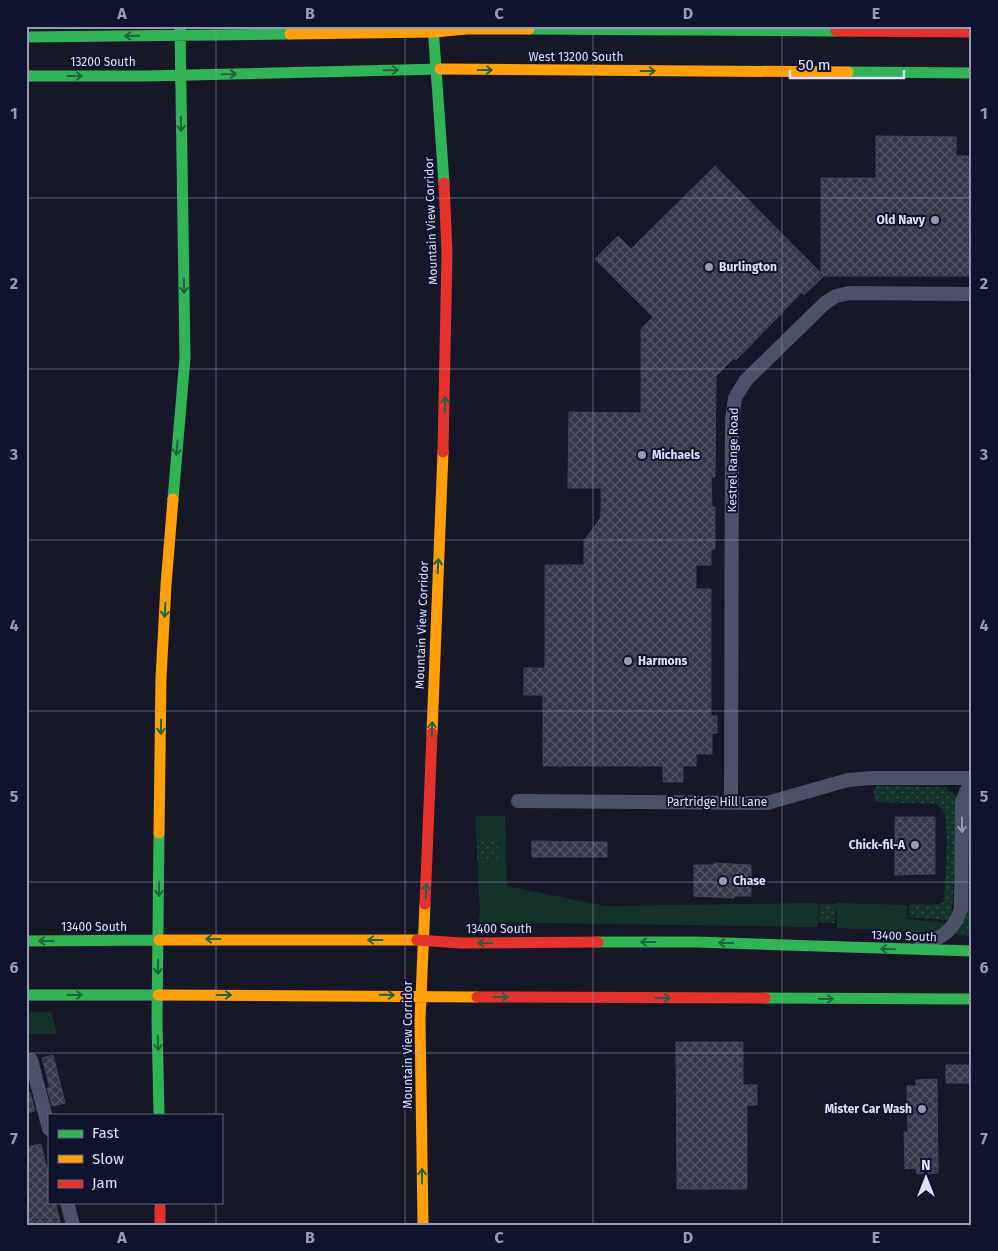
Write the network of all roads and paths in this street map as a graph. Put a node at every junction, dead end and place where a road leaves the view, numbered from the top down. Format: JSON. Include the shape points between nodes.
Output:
{"nodes":[{"id":1,"x":434,"y":29,"type":"edge"},
{"id":2,"x":180,"y":31,"type":"edge"},
{"id":3,"x":972,"y":32,"type":"edge"},
{"id":4,"x":26,"y":37,"type":"edge"},
{"id":5,"x":436,"y":70,"type":"junction"},
{"id":6,"x":972,"y":73,"type":"edge"},
{"id":7,"x":180,"y":75,"type":"junction"},
{"id":8,"x":26,"y":76,"type":"edge"},
{"id":9,"x":972,"y":294,"type":"edge"},
{"id":10,"x":972,"y":778,"type":"edge"},
{"id":11,"x":518,"y":801,"type":"dead end"},
{"id":12,"x":731,"y":803,"type":"junction"},
{"id":13,"x":158,"y":940,"type":"junction"},
{"id":14,"x":424,"y":940,"type":"junction"},
{"id":15,"x":26,"y":941,"type":"edge"},
{"id":16,"x":913,"y":950,"type":"junction"},
{"id":17,"x":972,"y":951,"type":"edge"},
{"id":18,"x":26,"y":995,"type":"edge"},
{"id":19,"x":158,"y":995,"type":"junction"},
{"id":20,"x":422,"y":996,"type":"junction"},
{"id":21,"x":972,"y":999,"type":"edge"},
{"id":22,"x":26,"y":1060,"type":"edge"},
{"id":23,"x":158,"y":1114,"type":"edge"},
{"id":24,"x":48,"y":1125,"type":"edge"},
{"id":25,"x":68,"y":1204,"type":"edge"},
{"id":26,"x":160,"y":1204,"type":"edge"},
{"id":27,"x":73,"y":1225,"type":"edge"},
{"id":28,"x":160,"y":1225,"type":"edge"},
{"id":29,"x":423,"y":1225,"type":"edge"}],
"edges":[{"from":1,"to":2,"type":"main road"},
{"from":1,"to":3,"type":"main road"},
{"from":1,"to":5,"type":"main road","name":"Mountain View Corridor"},
{"from":2,"to":4,"type":"main road","name":"13200 South","one_way":true},
{"from":2,"to":7,"type":"main road"},
{"from":5,"to":6,"type":"main road","name":"West 13200 South","one_way":true},
{"from":7,"to":5,"type":"main road","name":"West 13200 South","one_way":true},
{"from":14,"to":5,"type":"main road","name":"Mountain View Corridor","one_way":true,"via":[[445,410],[447,252]]},
{"from":8,"to":7,"type":"main road","name":"13200 South","one_way":true},
{"from":7,"to":13,"type":"main road","one_way":true,"via":[[185,358],[161,678]]},
{"from":9,"to":12,"type":"street","name":"Kestrel Range Road","via":[[858,293],[836,296],[749,377],[735,398],[732,419]]},
{"from":10,"to":12,"type":"street","name":"Partridge Hill Lane","via":[[848,780],[775,802]]},
{"from":10,"to":16,"type":"street","one_way":true,"via":[[962,802],[962,897],[958,920],[945,936]]},
{"from":11,"to":12,"type":"street","name":"Partridge Hill Lane"},
{"from":14,"to":13,"type":"main road","name":"13400 South","one_way":true},
{"from":13,"to":15,"type":"main road","name":"13400 South","one_way":true},
{"from":13,"to":19,"type":"main road","one_way":true},
{"from":16,"to":14,"type":"main road","name":"13400 South","one_way":true,"via":[[696,942],[461,943]]},
{"from":14,"to":20,"type":"main road","name":"Mountain View Corridor"},
{"from":16,"to":17,"type":"main road","name":"13400 South"},
{"from":18,"to":19,"type":"main road","one_way":true},
{"from":19,"to":20,"type":"main road","one_way":true},
{"from":19,"to":23,"type":"main road","one_way":true},
{"from":20,"to":21,"type":"main road","one_way":true},
{"from":29,"to":20,"type":"main road","name":"Mountain View Corridor","one_way":true},
{"from":22,"to":24,"type":"street","via":[[31,1060]]},
{"from":25,"to":27,"type":"street"},
{"from":26,"to":28,"type":"main road"}]}
